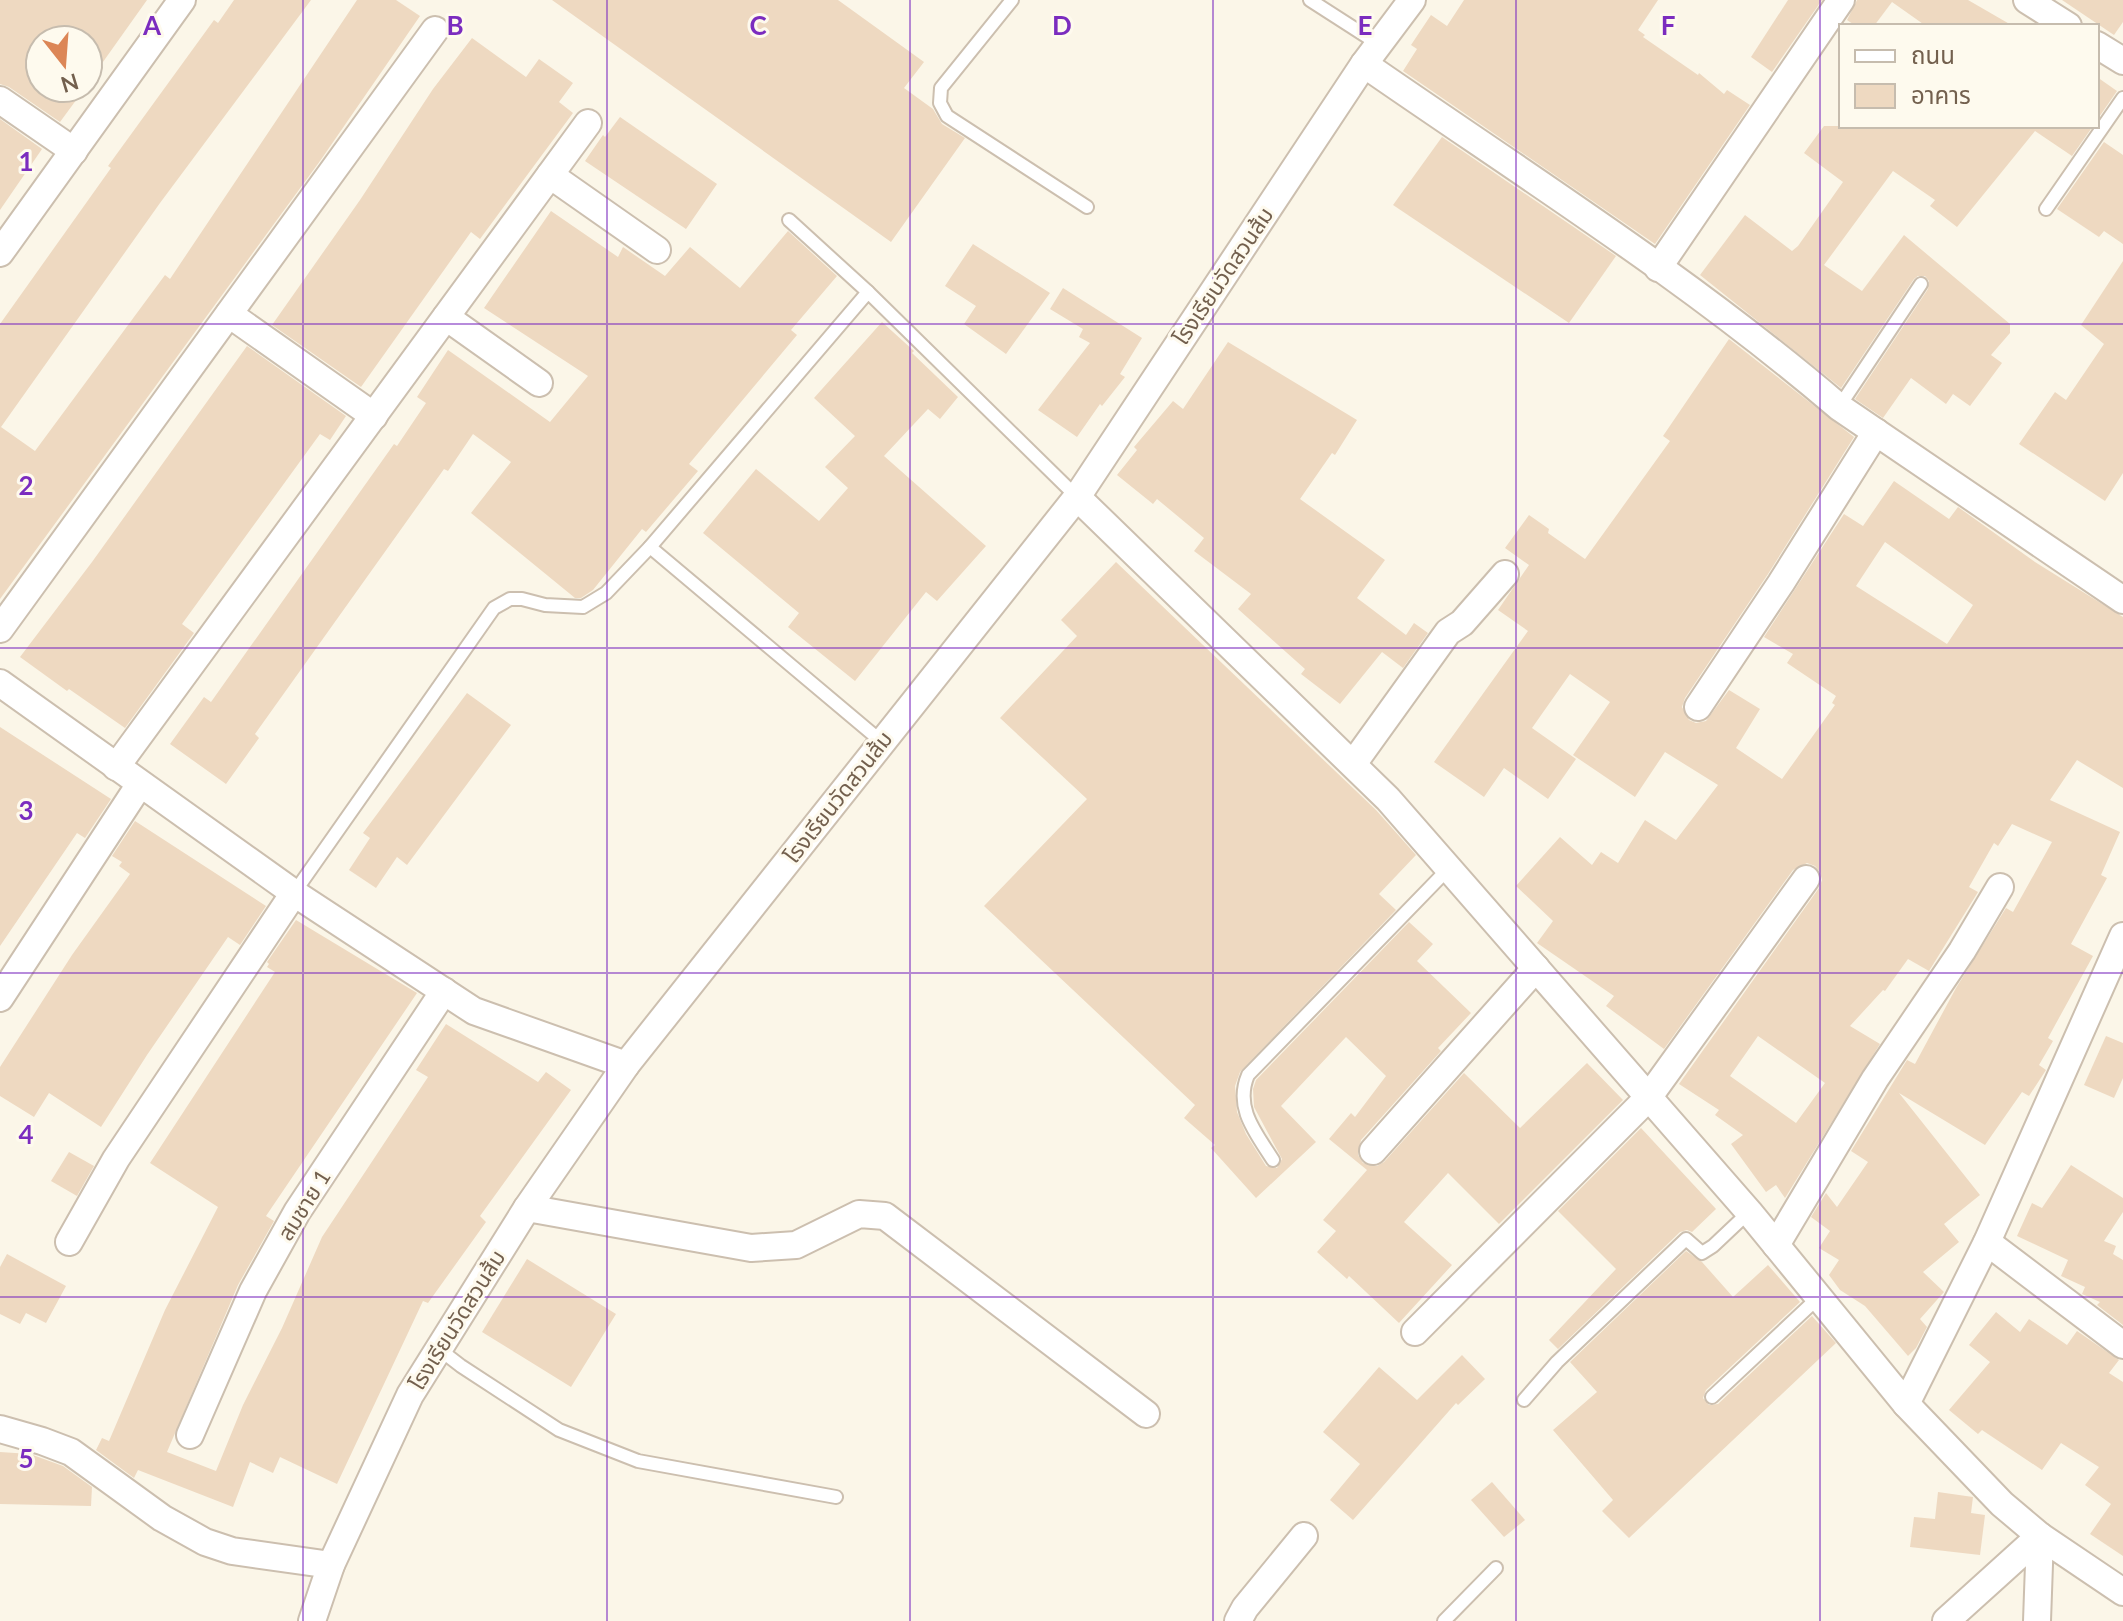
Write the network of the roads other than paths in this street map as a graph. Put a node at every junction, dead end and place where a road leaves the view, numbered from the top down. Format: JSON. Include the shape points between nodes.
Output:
{"nodes":[{"id":1,"x":1012,"y":0,"type":"edge"},
{"id":2,"x":1310,"y":0,"type":"edge"},
{"id":3,"x":1412,"y":0,"type":"edge"},
{"id":4,"x":1841,"y":0,"type":"edge"},
{"id":5,"x":2027,"y":0,"type":"edge"},
{"id":6,"x":180,"y":1,"type":"edge"},
{"id":7,"x":2065,"y":24,"type":"edge"},
{"id":8,"x":435,"y":30,"type":"dead end"},
{"id":9,"x":2099,"y":46,"type":"edge"},
{"id":10,"x":1372,"y":55,"type":"junction"},
{"id":11,"x":2123,"y":61,"type":"edge"},
{"id":12,"x":2123,"y":98,"type":"edge"},
{"id":13,"x":0,"y":100,"type":"edge"},
{"id":14,"x":588,"y":123,"type":"dead end"},
{"id":15,"x":74,"y":151,"type":"junction"},
{"id":16,"x":550,"y":175,"type":"junction"},
{"id":17,"x":1087,"y":207,"type":"dead end"},
{"id":18,"x":2046,"y":209,"type":"dead end"},
{"id":19,"x":789,"y":220,"type":"dead end"},
{"id":20,"x":657,"y":250,"type":"dead end"},
{"id":21,"x":0,"y":253,"type":"edge"},
{"id":22,"x":1658,"y":268,"type":"junction"},
{"id":23,"x":1921,"y":284,"type":"dead end"},
{"id":24,"x":868,"y":292,"type":"junction"},
{"id":25,"x":229,"y":314,"type":"junction"},
{"id":26,"x":446,"y":317,"type":"junction"},
{"id":27,"x":539,"y":383,"type":"dead end"},
{"id":28,"x":1839,"y":407,"type":"junction"},
{"id":29,"x":374,"y":416,"type":"junction"},
{"id":30,"x":1876,"y":432,"type":"junction"},
{"id":31,"x":1077,"y":497,"type":"junction"},
{"id":32,"x":650,"y":547,"type":"junction"},
{"id":33,"x":1505,"y":574,"type":"dead end"},
{"id":34,"x":2123,"y":600,"type":"edge"},
{"id":35,"x":0,"y":629,"type":"edge"},
{"id":36,"x":0,"y":683,"type":"edge"},
{"id":37,"x":1698,"y":707,"type":"dead end"},
{"id":38,"x":882,"y":742,"type":"junction"},
{"id":39,"x":1353,"y":764,"type":"junction"},
{"id":40,"x":116,"y":767,"type":"junction"},
{"id":41,"x":140,"y":784,"type":"junction"},
{"id":42,"x":1449,"y":868,"type":"junction"},
{"id":43,"x":1806,"y":879,"type":"dead end"},
{"id":44,"x":2000,"y":887,"type":"dead end"},
{"id":45,"x":294,"y":893,"type":"junction"},
{"id":46,"x":2123,"y":936,"type":"edge"},
{"id":47,"x":1536,"y":968,"type":"junction"},
{"id":48,"x":444,"y":991,"type":"junction"},
{"id":49,"x":0,"y":998,"type":"edge"},
{"id":50,"x":626,"y":1065,"type":"junction"},
{"id":51,"x":1648,"y":1098,"type":"junction"},
{"id":52,"x":1373,"y":1151,"type":"dead end"},
{"id":53,"x":1273,"y":1160,"type":"dead end"},
{"id":54,"x":527,"y":1208,"type":"junction"},
{"id":55,"x":1749,"y":1212,"type":"junction"},
{"id":56,"x":69,"y":1242,"type":"dead end"},
{"id":57,"x":1987,"y":1242,"type":"junction"},
{"id":58,"x":1776,"y":1245,"type":"junction"},
{"id":59,"x":1820,"y":1296,"type":"junction"},
{"id":60,"x":1415,"y":1332,"type":"dead end"},
{"id":61,"x":2123,"y":1345,"type":"edge"},
{"id":62,"x":439,"y":1349,"type":"junction"},
{"id":63,"x":1712,"y":1397,"type":"dead end"},
{"id":64,"x":1524,"y":1400,"type":"dead end"},
{"id":65,"x":1906,"y":1404,"type":"junction"},
{"id":66,"x":1146,"y":1414,"type":"dead end"},
{"id":67,"x":0,"y":1429,"type":"edge"},
{"id":68,"x":190,"y":1435,"type":"dead end"},
{"id":69,"x":836,"y":1497,"type":"dead end"},
{"id":70,"x":1304,"y":1536,"type":"dead end"},
{"id":71,"x":2040,"y":1536,"type":"junction"},
{"id":72,"x":331,"y":1565,"type":"junction"},
{"id":73,"x":1496,"y":1568,"type":"dead end"},
{"id":74,"x":2123,"y":1592,"type":"edge"},
{"id":75,"x":312,"y":1621,"type":"edge"},
{"id":76,"x":1238,"y":1621,"type":"edge"},
{"id":77,"x":1444,"y":1621,"type":"edge"},
{"id":78,"x":1946,"y":1621,"type":"edge"},
{"id":79,"x":2037,"y":1621,"type":"edge"}],
"edges":[{"from":1,"to":17,"type":"lane","via":[[941,88],[940,103],[947,116]]},
{"from":2,"to":10,"type":"lane"},
{"from":3,"to":10,"type":"street","name":"โรงเรียนวัดสวนส้ม"},
{"from":4,"to":22,"type":"street"},
{"from":5,"to":7,"type":"street"},
{"from":6,"to":15,"type":"street"},
{"from":8,"to":25,"type":"street"},
{"from":9,"to":11,"type":"street"},
{"from":10,"to":22,"type":"street"},
{"from":10,"to":31,"type":"street","name":"โรงเรียนวัดสวนส้ม"},
{"from":12,"to":18,"type":"lane"},
{"from":13,"to":15,"type":"street"},
{"from":14,"to":16,"type":"street"},
{"from":15,"to":21,"type":"street"},
{"from":16,"to":20,"type":"street"},
{"from":16,"to":26,"type":"street"},
{"from":19,"to":24,"type":"lane"},
{"from":22,"to":28,"type":"street"},
{"from":23,"to":28,"type":"lane"},
{"from":24,"to":31,"type":"lane"},
{"from":24,"to":32,"type":"lane"},
{"from":25,"to":29,"type":"street"},
{"from":25,"to":35,"type":"street"},
{"from":26,"to":27,"type":"street"},
{"from":26,"to":29,"type":"street"},
{"from":28,"to":30,"type":"street"},
{"from":29,"to":40,"type":"street"},
{"from":30,"to":34,"type":"street"},
{"from":30,"to":37,"type":"street"},
{"from":31,"to":38,"type":"street","name":"โรงเรียนวัดสวนส้ม"},
{"from":31,"to":39,"type":"street"},
{"from":32,"to":38,"type":"lane"},
{"from":32,"to":45,"type":"lane","via":[[606,593],[583,607],[510,599],[494,608]]},
{"from":33,"to":39,"type":"street","via":[[1448,632]]},
{"from":36,"to":40,"type":"street"},
{"from":38,"to":50,"type":"street","name":"โรงเรียนวัดสวนส้ม"},
{"from":39,"to":42,"type":"street"},
{"from":40,"to":41,"type":"street"},
{"from":41,"to":45,"type":"street"},
{"from":41,"to":49,"type":"street"},
{"from":42,"to":47,"type":"street"},
{"from":42,"to":53,"type":"lane","via":[[1248,1075],[1242,1088],[1248,1121]]},
{"from":43,"to":51,"type":"street"},
{"from":44,"to":58,"type":"street","via":[[1875,1079]]},
{"from":45,"to":48,"type":"street"},
{"from":45,"to":56,"type":"street","via":[[116,1159]]},
{"from":46,"to":57,"type":"street"},
{"from":47,"to":51,"type":"street"},
{"from":47,"to":52,"type":"street"},
{"from":48,"to":50,"type":"street","via":[[474,1011]]},
{"from":48,"to":68,"type":"street","name":"สมชาย 1","via":[[297,1212],[253,1291]]},
{"from":50,"to":54,"type":"street","name":"โรงเรียนวัดสวนส้ม"},
{"from":51,"to":55,"type":"street"},
{"from":51,"to":60,"type":"street"},
{"from":54,"to":62,"type":"street","name":"โรงเรียนวัดสวนส้ม"},
{"from":54,"to":66,"type":"street","via":[[751,1248],[796,1245],[859,1214],[885,1216]]},
{"from":55,"to":58,"type":"street"},
{"from":55,"to":64,"type":"lane","via":[[1702,1253],[1686,1239]]},
{"from":57,"to":61,"type":"street"},
{"from":57,"to":65,"type":"street"},
{"from":58,"to":59,"type":"street"},
{"from":59,"to":63,"type":"lane"},
{"from":59,"to":65,"type":"street"},
{"from":62,"to":69,"type":"lane","via":[[559,1430],[638,1461]]},
{"from":62,"to":72,"type":"street","name":"โรงเรียนวัดสวนส้ม","via":[[410,1395]]},
{"from":65,"to":71,"type":"street"},
{"from":67,"to":72,"type":"street","via":[[71,1452],[162,1518],[205,1542],[232,1551]]},
{"from":70,"to":76,"type":"street"},
{"from":71,"to":74,"type":"street"},
{"from":71,"to":78,"type":"street"},
{"from":71,"to":79,"type":"street"},
{"from":72,"to":75,"type":"street","name":"โรงเรียนวัดสวนส้ม"},
{"from":73,"to":77,"type":"lane"}]}
